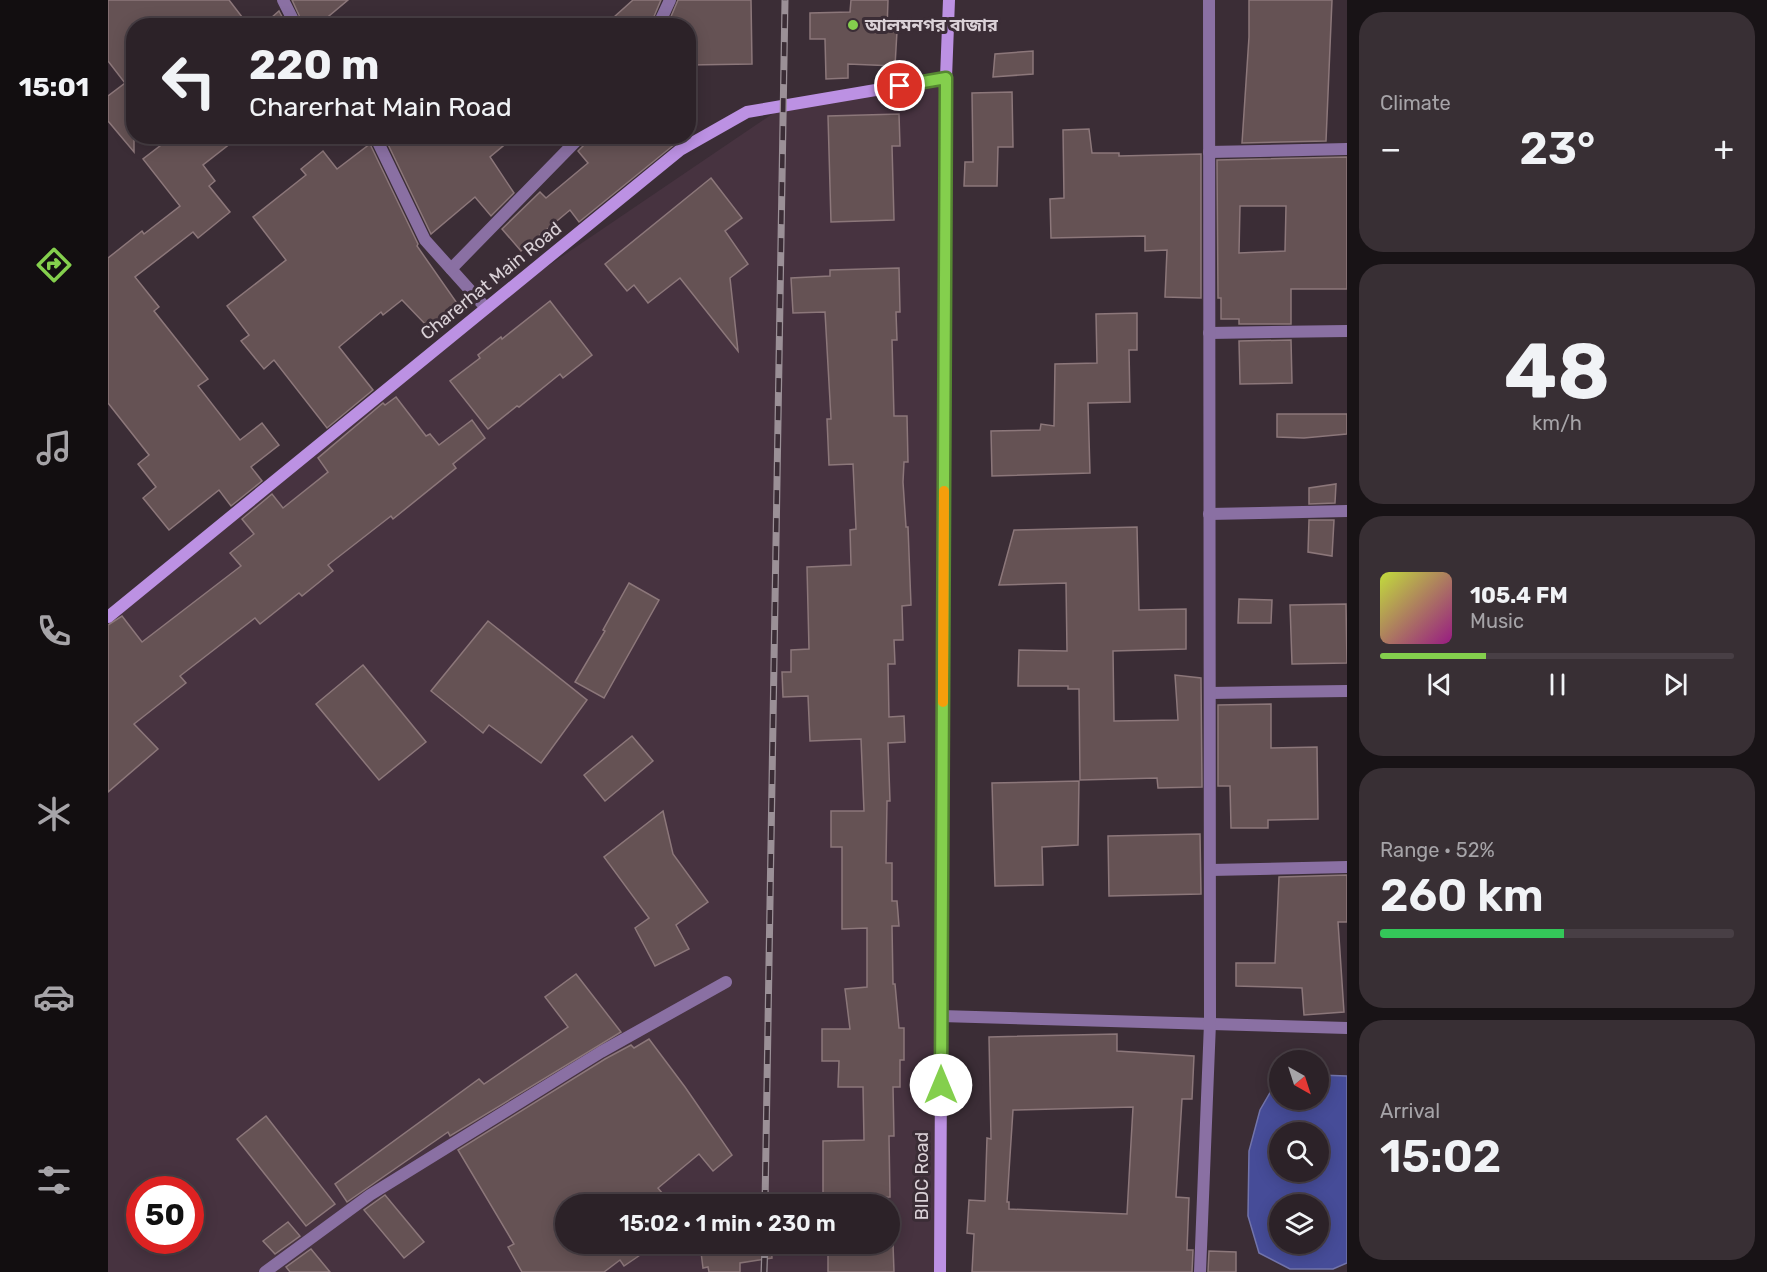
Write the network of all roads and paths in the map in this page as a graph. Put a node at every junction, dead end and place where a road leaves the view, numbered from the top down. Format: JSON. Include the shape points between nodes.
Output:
{"nodes":[{"id":1,"x":282,"y":0,"type":"edge"},
{"id":2,"x":670,"y":0,"type":"edge"},
{"id":3,"x":949,"y":0,"type":"edge"},
{"id":4,"x":1209,"y":0,"type":"edge"},
{"id":5,"x":292,"y":18,"type":"edge"},
{"id":6,"x":662,"y":18,"type":"edge"},
{"id":7,"x":946,"y":78,"type":"junction"},
{"id":8,"x":696,"y":141,"type":"edge"},
{"id":9,"x":379,"y":144,"type":"edge"},
{"id":10,"x":573,"y":144,"type":"edge"},
{"id":11,"x":691,"y":144,"type":"edge"},
{"id":12,"x":1347,"y":149,"type":"edge"},
{"id":13,"x":1209,"y":152,"type":"junction"},
{"id":14,"x":451,"y":269,"type":"junction"},
{"id":15,"x":486,"y":308,"type":"junction"},
{"id":16,"x":1347,"y":331,"type":"edge"},
{"id":17,"x":1209,"y":333,"type":"junction"},
{"id":18,"x":1347,"y":511,"type":"edge"},
{"id":19,"x":1209,"y":514,"type":"junction"},
{"id":20,"x":108,"y":617,"type":"edge"},
{"id":21,"x":1347,"y":691,"type":"edge"},
{"id":22,"x":1210,"y":693,"type":"junction"},
{"id":23,"x":1347,"y":867,"type":"edge"},
{"id":24,"x":1210,"y":870,"type":"junction"},
{"id":25,"x":726,"y":982,"type":"dead end"},
{"id":26,"x":941,"y":1016,"type":"junction"},
{"id":27,"x":1210,"y":1023,"type":"junction"},
{"id":28,"x":1347,"y":1028,"type":"edge"},
{"id":29,"x":265,"y":1272,"type":"edge"},
{"id":30,"x":940,"y":1272,"type":"edge"},
{"id":31,"x":1200,"y":1272,"type":"edge"}],
"edges":[{"from":1,"to":5,"type":"street"},
{"from":2,"to":6,"type":"street"},
{"from":3,"to":7,"type":"main road","name":"BIDC Road"},
{"from":4,"to":13,"type":"street"},
{"from":7,"to":8,"type":"main road","name":"Charerhat Main Road","via":[[747,112]]},
{"from":7,"to":26,"type":"main road","name":"BIDC Road"},
{"from":9,"to":14,"type":"street","via":[[424,240]]},
{"from":10,"to":14,"type":"street"},
{"from":11,"to":15,"type":"main road","name":"Charerhat Main Road"},
{"from":12,"to":13,"type":"street"},
{"from":13,"to":17,"type":"street"},
{"from":14,"to":15,"type":"street"},
{"from":15,"to":20,"type":"main road","name":"Charerhat Main Road"},
{"from":16,"to":17,"type":"street"},
{"from":17,"to":19,"type":"street"},
{"from":18,"to":19,"type":"street"},
{"from":19,"to":22,"type":"street"},
{"from":21,"to":22,"type":"street"},
{"from":22,"to":24,"type":"street"},
{"from":23,"to":24,"type":"street"},
{"from":24,"to":27,"type":"street"},
{"from":25,"to":29,"type":"street","via":[[601,1052],[370,1195]]},
{"from":26,"to":27,"type":"street"},
{"from":26,"to":30,"type":"main road","name":"BIDC Road"},
{"from":27,"to":28,"type":"street"},
{"from":27,"to":31,"type":"street"}]}
